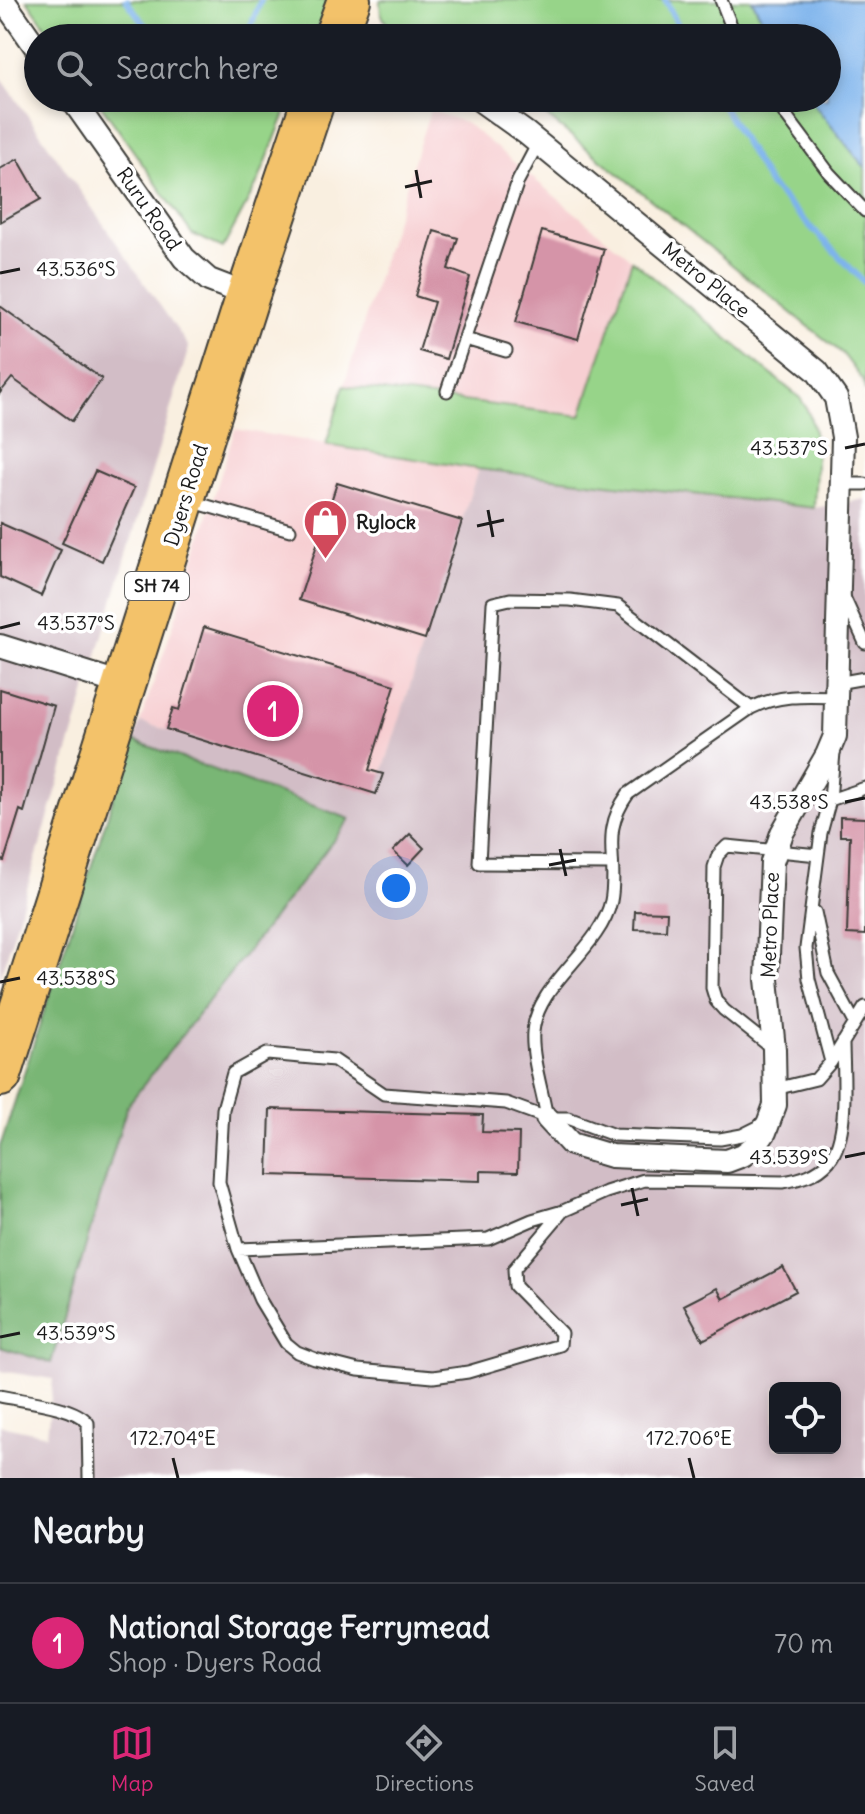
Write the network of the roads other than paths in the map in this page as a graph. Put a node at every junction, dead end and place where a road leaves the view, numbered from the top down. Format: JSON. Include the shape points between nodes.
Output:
{"nodes":[{"id":1,"x":3,"y":0,"type":"edge"},
{"id":2,"x":349,"y":0,"type":"edge"},
{"id":3,"x":721,"y":0,"type":"edge"},
{"id":4,"x":340,"y":24,"type":"edge"},
{"id":5,"x":730,"y":24,"type":"edge"},
{"id":6,"x":24,"y":30,"type":"edge"},
{"id":7,"x":81,"y":112,"type":"edge"},
{"id":8,"x":309,"y":112,"type":"edge"},
{"id":9,"x":496,"y":112,"type":"edge"},
{"id":10,"x":783,"y":112,"type":"edge"},
{"id":11,"x":538,"y":143,"type":"junction"},
{"id":12,"x":865,"y":211,"type":"edge"},
{"id":13,"x":248,"y":295,"type":"junction"},
{"id":14,"x":465,"y":339,"type":"junction"},
{"id":15,"x":506,"y":351,"type":"dead end"},
{"id":16,"x":447,"y":391,"type":"dead end"},
{"id":17,"x":854,"y":484,"type":"edge"},
{"id":18,"x":185,"y":499,"type":"junction"},
{"id":19,"x":290,"y":530,"type":"dead end"},
{"id":20,"x":839,"y":585,"type":"junction"},
{"id":21,"x":865,"y":643,"type":"edge"},
{"id":22,"x":0,"y":646,"type":"edge"},
{"id":23,"x":865,"y":678,"type":"edge"},
{"id":24,"x":125,"y":685,"type":"junction"},
{"id":25,"x":837,"y":690,"type":"junction"},
{"id":26,"x":751,"y":708,"type":"junction"},
{"id":27,"x":835,"y":736,"type":"junction"},
{"id":28,"x":865,"y":788,"type":"edge"},
{"id":29,"x":830,"y":800,"type":"junction"},
{"id":30,"x":775,"y":850,"type":"junction"},
{"id":31,"x":818,"y":855,"type":"junction"},
{"id":32,"x":611,"y":864,"type":"junction"},
{"id":33,"x":814,"y":904,"type":"junction"},
{"id":34,"x":865,"y":1007,"type":"edge"},
{"id":35,"x":855,"y":1023,"type":"junction"},
{"id":36,"x":843,"y":1042,"type":"junction"},
{"id":37,"x":774,"y":1049,"type":"junction"},
{"id":38,"x":831,"y":1062,"type":"junction"},
{"id":39,"x":0,"y":1075,"type":"edge"},
{"id":40,"x":775,"y":1097,"type":"junction"},
{"id":41,"x":547,"y":1118,"type":"junction"},
{"id":42,"x":563,"y":1211,"type":"junction"},
{"id":43,"x":238,"y":1249,"type":"junction"},
{"id":44,"x":0,"y":1396,"type":"edge"},
{"id":45,"x":89,"y":1478,"type":"edge"}],
"edges":[{"from":1,"to":6,"type":"street"},
{"from":2,"to":4,"type":"highway"},
{"from":3,"to":5,"type":"lane"},
{"from":7,"to":13,"type":"street","name":"Ruru Road","via":[[184,258],[209,280]]},
{"from":8,"to":13,"type":"highway","name":"Dyers Road","number":"SH 74"},
{"from":9,"to":11,"type":"street","name":"Metro Place"},
{"from":10,"to":12,"type":"lane"},
{"from":11,"to":14,"type":"lane","via":[[518,181]]},
{"from":11,"to":17,"type":"street","name":"Metro Place","via":[[817,371],[830,386],[840,415]]},
{"from":13,"to":18,"type":"highway","name":"Dyers Road","number":"SH 74"},
{"from":14,"to":15,"type":"lane"},
{"from":14,"to":16,"type":"lane"},
{"from":17,"to":20,"type":"street","name":"Metro Place"},
{"from":18,"to":19,"type":"lane"},
{"from":18,"to":24,"type":"highway","name":"Dyers Road","number":"SH 74"},
{"from":20,"to":21,"type":"lane"},
{"from":20,"to":25,"type":"street","name":"Metro Place"},
{"from":22,"to":24,"type":"street"},
{"from":23,"to":25,"type":"lane"},
{"from":24,"to":39,"type":"highway","name":"Dyers Road","number":"SH 74"},
{"from":25,"to":26,"type":"lane","via":[[767,700]]},
{"from":25,"to":27,"type":"street","name":"Metro Place"},
{"from":26,"to":32,"type":"lane","via":[[628,794],[617,809]]},
{"from":26,"to":32,"type":"lane","via":[[618,606],[570,600],[493,603],[479,863]]},
{"from":27,"to":29,"type":"lane"},
{"from":27,"to":30,"type":"street","name":"Metro Place"},
{"from":28,"to":29,"type":"lane"},
{"from":29,"to":31,"type":"lane"},
{"from":30,"to":31,"type":"lane"},
{"from":30,"to":37,"type":"street","name":"Metro Place","via":[[767,979]]},
{"from":30,"to":37,"type":"lane","via":[[727,846],[718,855],[712,988],[724,1010]]},
{"from":31,"to":33,"type":"lane"},
{"from":32,"to":41,"type":"lane","via":[[610,902],[600,926],[539,1007],[533,1033]]},
{"from":33,"to":35,"type":"lane","via":[[828,973]]},
{"from":33,"to":38,"type":"lane","via":[[807,963]]},
{"from":34,"to":35,"type":"lane"},
{"from":35,"to":36,"type":"lane"},
{"from":36,"to":38,"type":"lane"},
{"from":36,"to":42,"type":"lane","via":[[841,1126],[829,1161],[816,1172],[783,1182],[644,1180]]},
{"from":37,"to":40,"type":"street","name":"Metro Place"},
{"from":38,"to":40,"type":"lane","via":[[816,1079]]},
{"from":40,"to":41,"type":"street","name":"Metro Place","via":[[755,1146],[727,1161],[589,1152],[571,1144]]},
{"from":41,"to":43,"type":"lane","name":"Metro Place","via":[[506,1103],[384,1094],[334,1060],[267,1054],[233,1073],[223,1109],[219,1182]]},
{"from":42,"to":43,"type":"lane","via":[[488,1239]]},
{"from":42,"to":43,"type":"lane","name":"Metro Place","via":[[514,1269],[515,1286],[561,1333],[560,1345],[451,1375],[358,1370],[297,1352],[275,1328]]},
{"from":44,"to":45,"type":"lane","via":[[83,1416],[88,1423]]}]}
